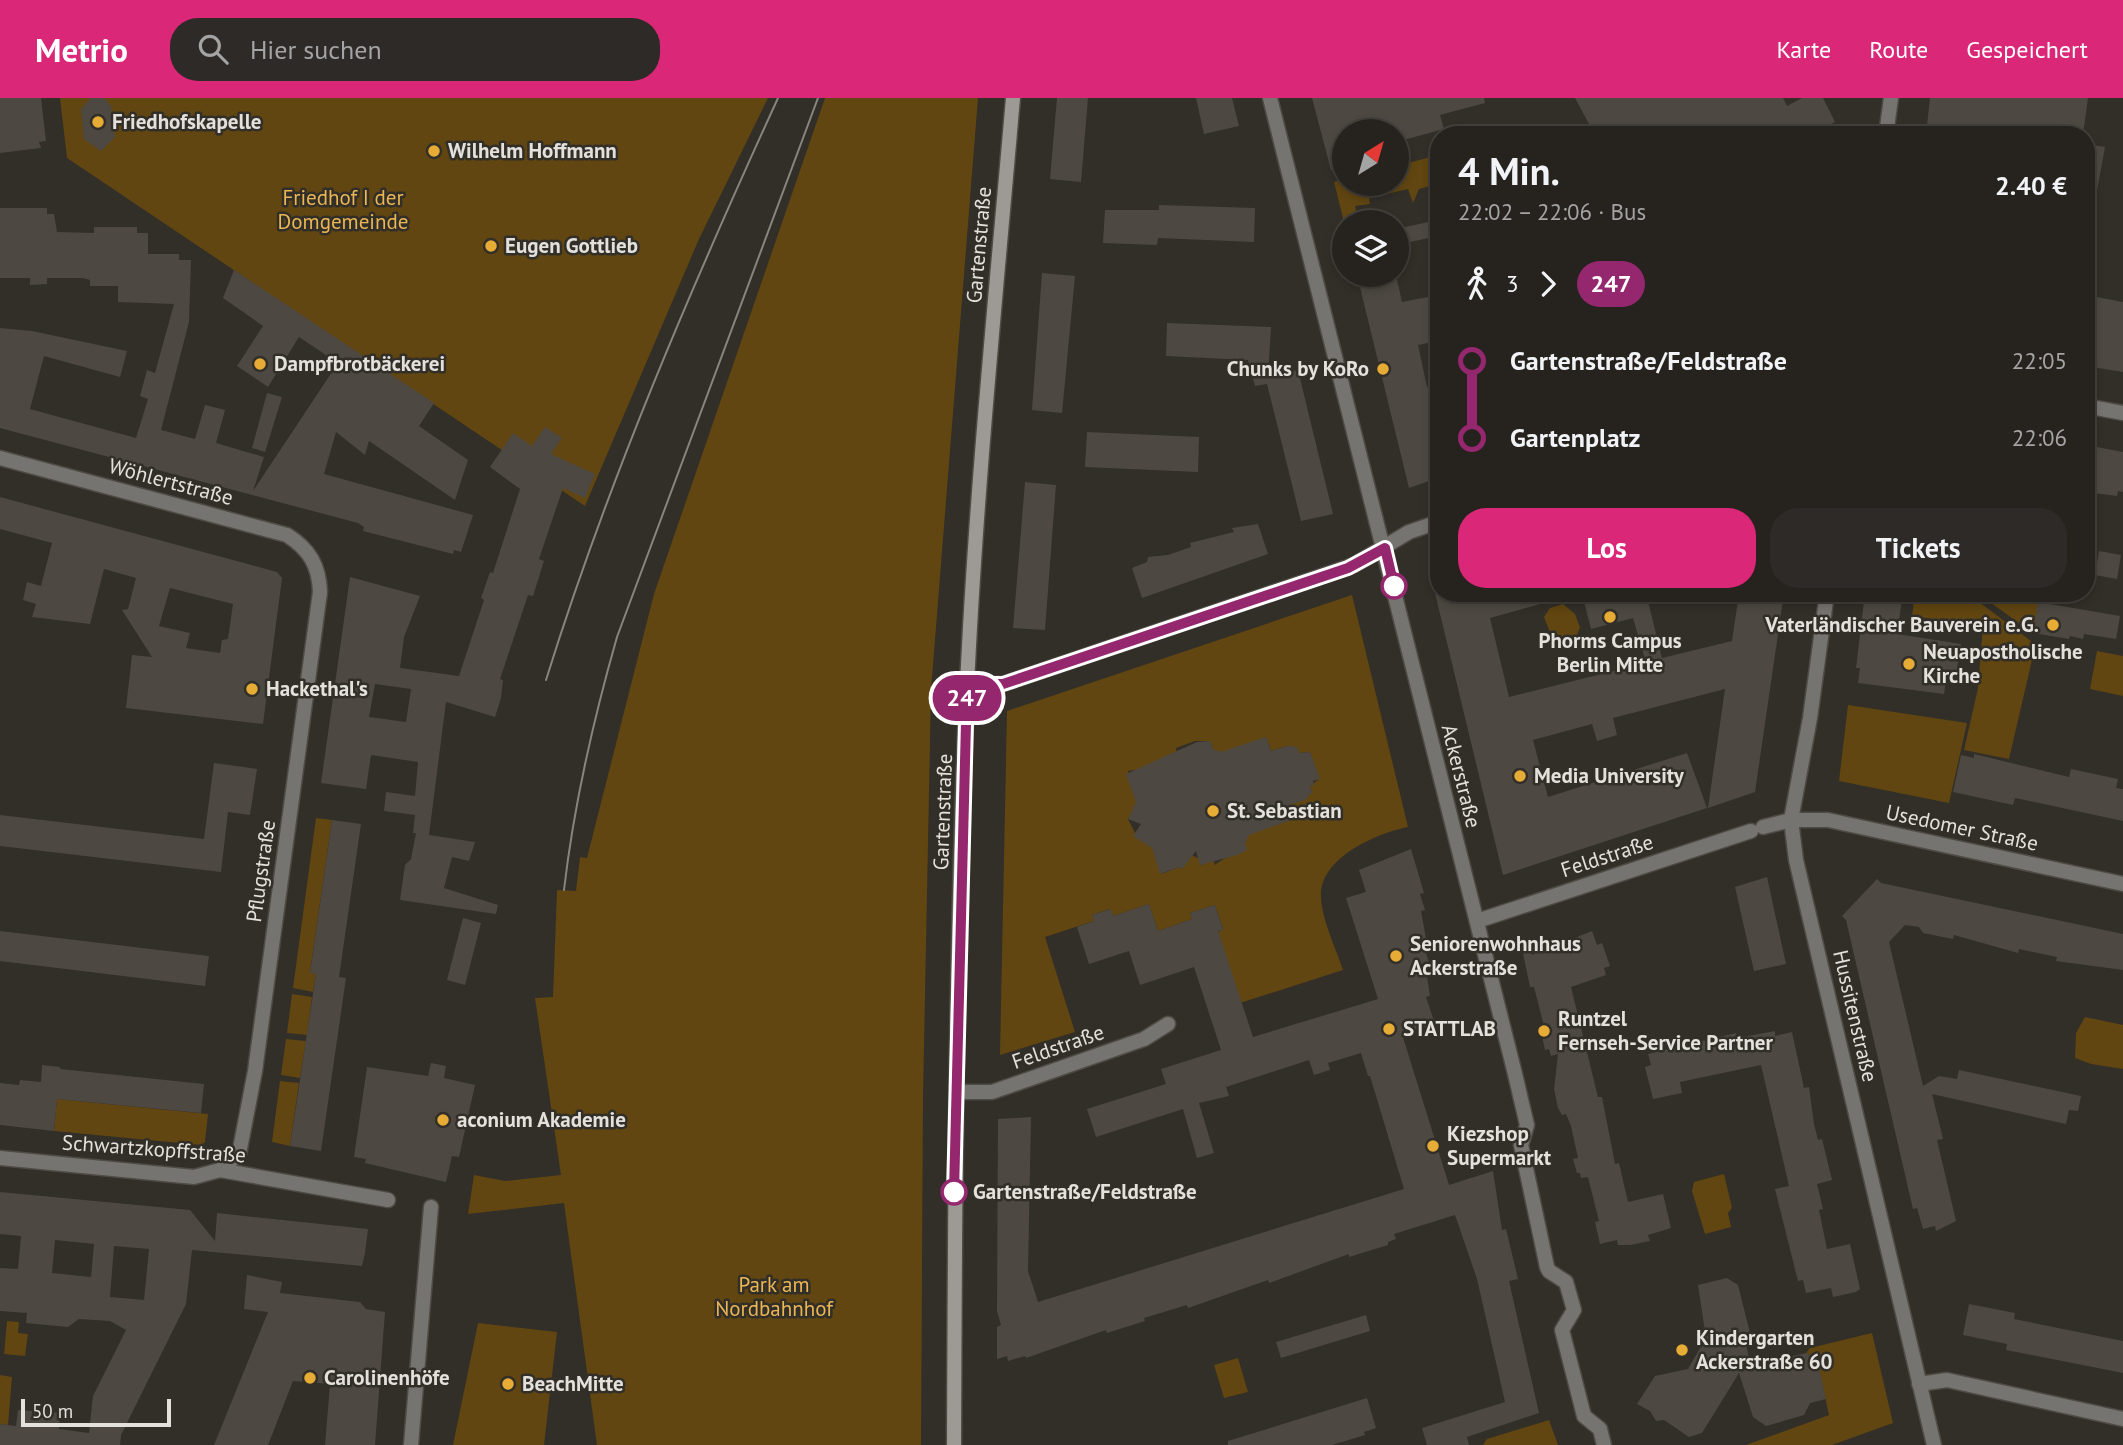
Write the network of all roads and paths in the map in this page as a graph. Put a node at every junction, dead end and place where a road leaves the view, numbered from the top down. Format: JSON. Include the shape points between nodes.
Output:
{"nodes":[{"id":1,"x":1013,"y":98,"type":"edge"},
{"id":2,"x":1270,"y":98,"type":"edge"},
{"id":3,"x":1891,"y":98,"type":"edge"},
{"id":4,"x":1887,"y":126,"type":"edge"},
{"id":5,"x":2095,"y":408,"type":"edge"},
{"id":6,"x":2123,"y":413,"type":"edge"},
{"id":7,"x":0,"y":458,"type":"edge"},
{"id":8,"x":1430,"y":525,"type":"edge"},
{"id":9,"x":1385,"y":548,"type":"junction"},
{"id":10,"x":317,"y":567,"type":"joint"},
{"id":11,"x":1826,"y":602,"type":"edge"},
{"id":12,"x":967,"y":684,"type":"junction"},
{"id":13,"x":1791,"y":820,"type":"junction"},
{"id":14,"x":2123,"y":884,"type":"edge"},
{"id":15,"x":1477,"y":921,"type":"junction"},
{"id":16,"x":1168,"y":1024,"type":"dead end"},
{"id":17,"x":957,"y":1092,"type":"junction"},
{"id":18,"x":0,"y":1158,"type":"edge"},
{"id":19,"x":220,"y":1170,"type":"junction"},
{"id":20,"x":388,"y":1200,"type":"dead end"},
{"id":21,"x":431,"y":1207,"type":"dead end"},
{"id":22,"x":1919,"y":1384,"type":"junction"},
{"id":23,"x":2123,"y":1419,"type":"edge"},
{"id":24,"x":411,"y":1445,"type":"edge"},
{"id":25,"x":954,"y":1445,"type":"edge"},
{"id":26,"x":1604,"y":1445,"type":"edge"},
{"id":27,"x":1934,"y":1445,"type":"edge"}],
"edges":[{"from":1,"to":12,"type":"street","name":"Gartenstraße"},
{"from":2,"to":9,"type":"street","name":"Ackerstraße"},
{"from":3,"to":4,"type":"street"},
{"from":5,"to":6,"type":"street"},
{"from":7,"to":10,"type":"street","name":"Wöhlertstraße","via":[[287,535],[304,546]]},
{"from":8,"to":9,"type":"street"},
{"from":9,"to":12,"type":"street","via":[[1348,568],[1003,684]]},
{"from":9,"to":15,"type":"street","name":"Ackerstraße"},
{"from":10,"to":19,"type":"street","name":"Pflugstraße","via":[[320,592],[255,1071],[242,1146]]},
{"from":11,"to":13,"type":"street","name":"Hussitenstraße"},
{"from":12,"to":17,"type":"street","name":"Gartenstraße"},
{"from":13,"to":14,"type":"street","name":"Usedomer Straße","via":[[1828,820]]},
{"from":13,"to":15,"type":"street","name":"Feldstraße"},
{"from":13,"to":22,"type":"street","name":"Hussitenstraße"},
{"from":15,"to":26,"type":"street","name":"Ackerstraße","via":[[1527,1125],[1521,1145],[1548,1267],[1566,1282],[1574,1310],[1562,1330],[1584,1416],[1600,1429]]},
{"from":16,"to":17,"type":"street","name":"Feldstraße","via":[[1144,1040],[989,1093]]},
{"from":17,"to":25,"type":"street","name":"Gartenstraße"},
{"from":18,"to":19,"type":"street","name":"Schwartzkopffstraße","via":[[194,1177]]},
{"from":19,"to":20,"type":"street","name":"Schwartzkopffstraße"},
{"from":21,"to":24,"type":"street"},
{"from":22,"to":23,"type":"street","via":[[1947,1380]]},
{"from":22,"to":27,"type":"street","name":"Hussitenstraße"}]}
